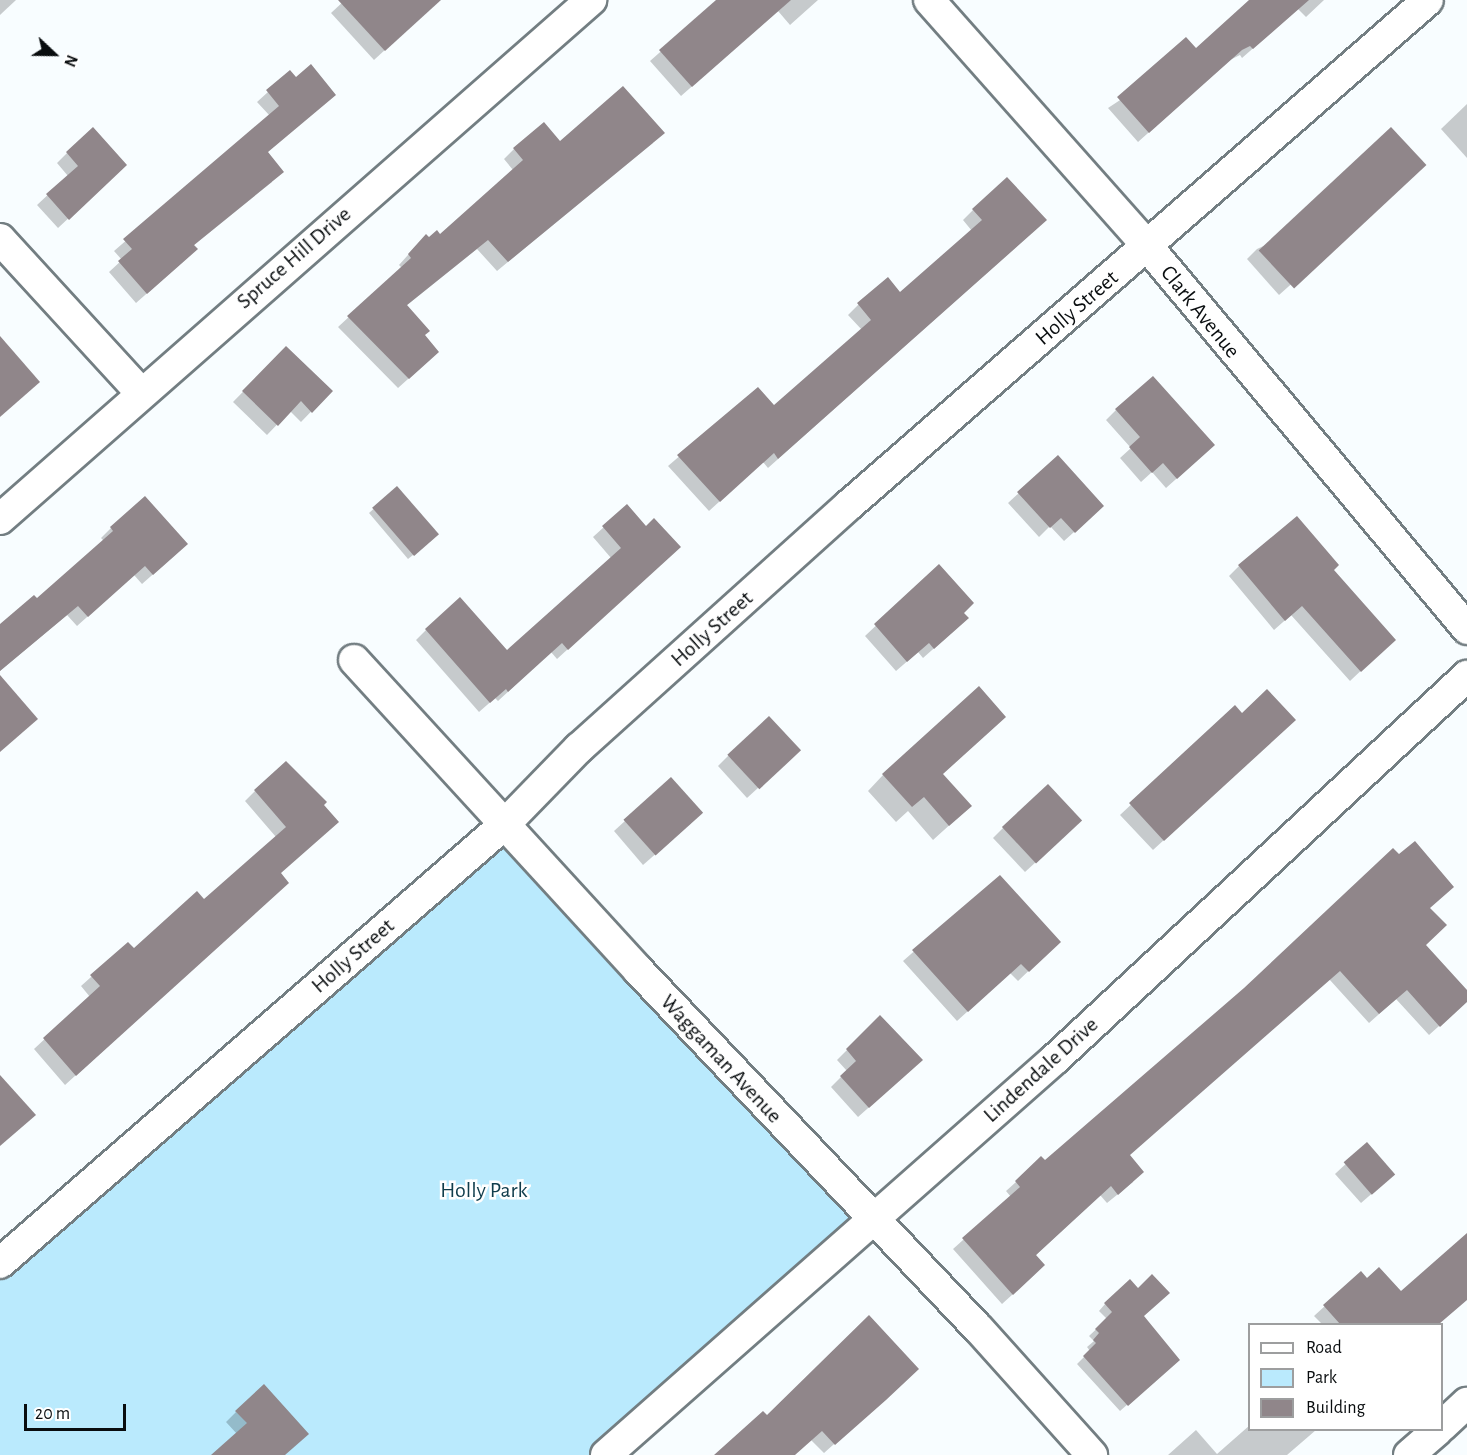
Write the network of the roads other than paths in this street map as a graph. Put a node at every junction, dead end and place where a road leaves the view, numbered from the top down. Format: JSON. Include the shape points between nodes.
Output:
{"nodes":[{"id":1,"x":591,"y":0,"type":"edge"},
{"id":2,"x":929,"y":0,"type":"edge"},
{"id":3,"x":1428,"y":0,"type":"edge"},
{"id":4,"x":0,"y":239,"type":"edge"},
{"id":5,"x":1148,"y":247,"type":"junction"},
{"id":6,"x":140,"y":392,"type":"junction"},
{"id":7,"x":0,"y":519,"type":"edge"},
{"id":8,"x":1467,"y":628,"type":"edge"},
{"id":9,"x":354,"y":660,"type":"dead end"},
{"id":10,"x":1467,"y":676,"type":"edge"},
{"id":11,"x":505,"y":824,"type":"junction"},
{"id":12,"x":874,"y":1217,"type":"junction"},
{"id":13,"x":0,"y":1263,"type":"edge"},
{"id":14,"x":1467,"y":1403,"type":"edge"},
{"id":15,"x":1443,"y":1425,"type":"edge"},
{"id":16,"x":1437,"y":1431,"type":"edge"},
{"id":17,"x":606,"y":1455,"type":"edge"},
{"id":18,"x":1092,"y":1455,"type":"edge"},
{"id":19,"x":1409,"y":1455,"type":"edge"}],
"edges":[{"from":1,"to":6,"type":"street","name":"Spruce Hill Drive"},
{"from":2,"to":5,"type":"street","name":"Clark Avenue"},
{"from":3,"to":5,"type":"street","name":"Holly Street"},
{"from":4,"to":6,"type":"street"},
{"from":5,"to":8,"type":"street","name":"Clark Avenue"},
{"from":5,"to":11,"type":"street","name":"Holly Street","via":[[832,520],[579,748]]},
{"from":6,"to":7,"type":"street","name":"Spruce Hill Drive"},
{"from":9,"to":11,"type":"street","name":"Waggaman Avenue"},
{"from":10,"to":12,"type":"street","name":"Lindendale Drive","via":[[1055,1059]]},
{"from":11,"to":12,"type":"street","name":"Waggaman Avenue","via":[[718,1056]]},
{"from":11,"to":13,"type":"street","name":"Holly Street"},
{"from":12,"to":17,"type":"street","name":"Lindendale Drive"},
{"from":12,"to":18,"type":"street","name":"Waggaman Avenue"},
{"from":14,"to":15,"type":"street"},
{"from":16,"to":19,"type":"street"}]}
